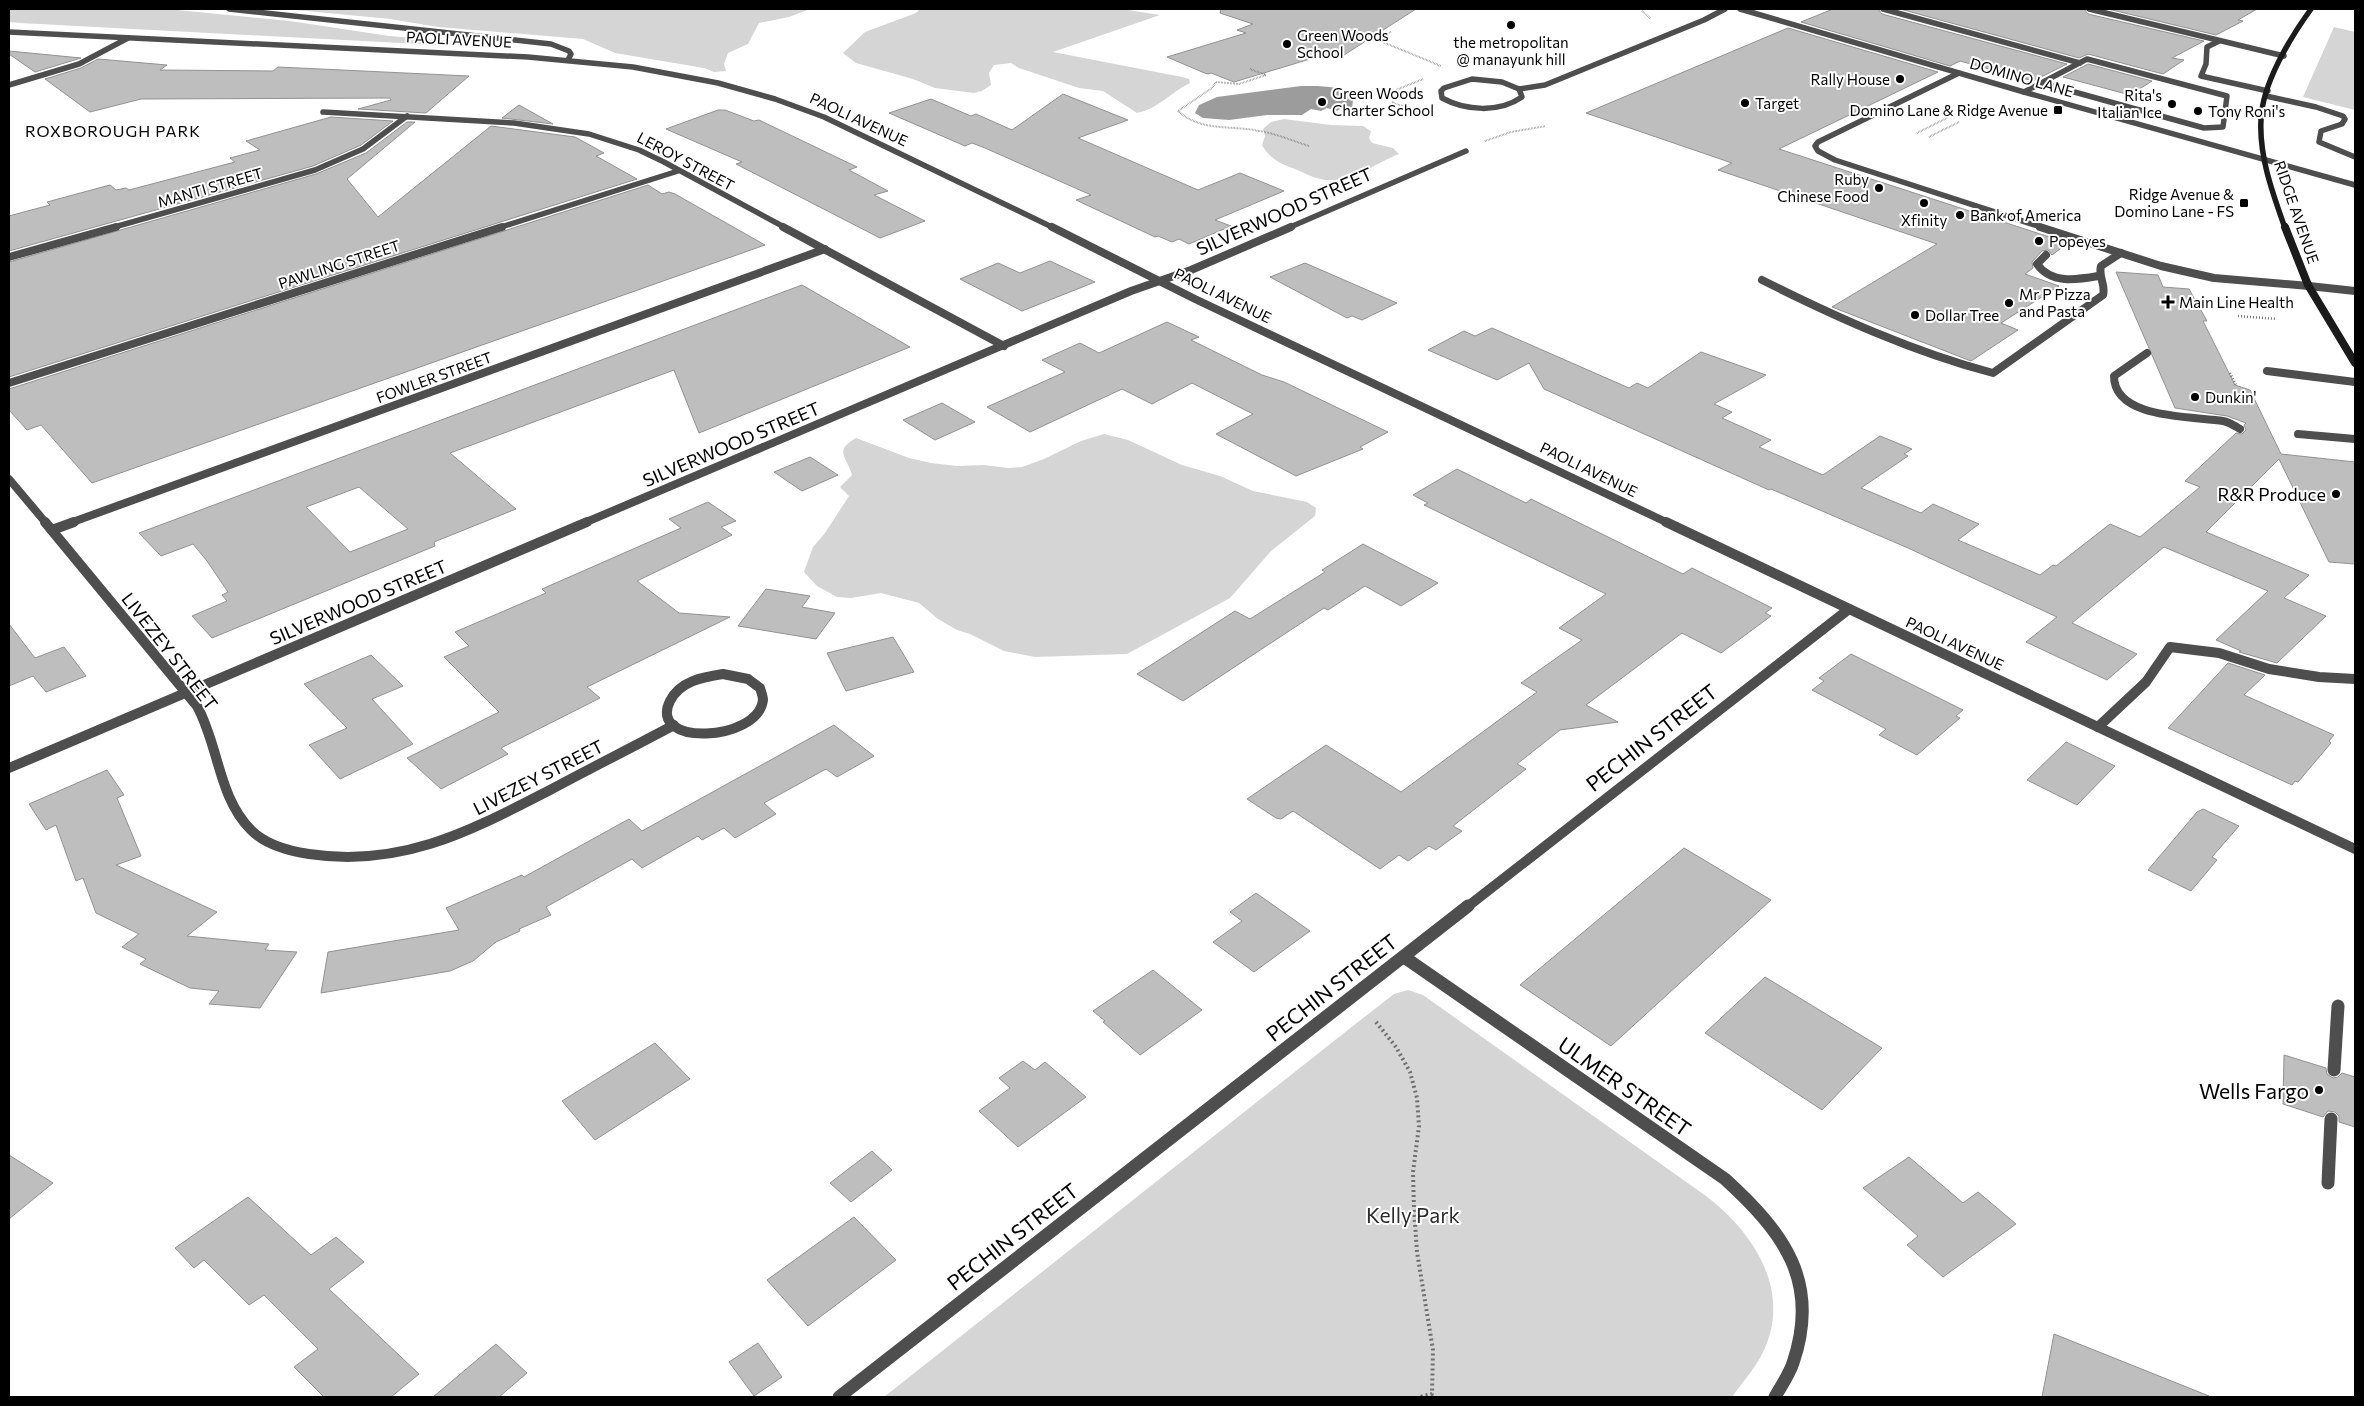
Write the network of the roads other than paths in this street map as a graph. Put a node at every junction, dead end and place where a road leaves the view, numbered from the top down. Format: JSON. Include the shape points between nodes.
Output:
{"nodes":[{"id":1,"x":229,"y":9,"type":"edge"},
{"id":2,"x":1724,"y":9,"type":"edge"},
{"id":3,"x":1740,"y":9,"type":"edge"},
{"id":4,"x":1883,"y":9,"type":"edge"},
{"id":5,"x":2089,"y":9,"type":"edge"},
{"id":6,"x":2311,"y":9,"type":"edge"},
{"id":7,"x":9,"y":32,"type":"edge"},
{"id":8,"x":129,"y":38,"type":"junction"},
{"id":9,"x":2219,"y":41,"type":"junction"},
{"id":10,"x":2284,"y":56,"type":"junction"},
{"id":11,"x":568,"y":60,"type":"junction"},
{"id":12,"x":2080,"y":63,"type":"junction"},
{"id":13,"x":1959,"y":73,"type":"junction"},
{"id":14,"x":2042,"y":83,"type":"junction"},
{"id":15,"x":9,"y":85,"type":"edge"},
{"id":16,"x":1519,"y":89,"type":"junction"},
{"id":17,"x":2024,"y":92,"type":"junction"},
{"id":18,"x":2267,"y":94,"type":"junction"},
{"id":19,"x":323,"y":112,"type":"dead end"},
{"id":20,"x":407,"y":116,"type":"junction"},
{"id":21,"x":2177,"y":120,"type":"junction"},
{"id":22,"x":2159,"y":130,"type":"junction"},
{"id":23,"x":1466,"y":150,"type":"road end"},
{"id":24,"x":2355,"y":157,"type":"edge"},
{"id":25,"x":2264,"y":159,"type":"junction"},
{"id":26,"x":678,"y":170,"type":"junction"},
{"id":27,"x":2355,"y":185,"type":"edge"},
{"id":28,"x":2073,"y":237,"type":"junction"},
{"id":29,"x":2065,"y":242,"type":"dead end"},
{"id":30,"x":825,"y":249,"type":"junction"},
{"id":31,"x":2121,"y":253,"type":"junction"},
{"id":32,"x":2046,"y":255,"type":"dead end"},
{"id":33,"x":9,"y":257,"type":"edge"},
{"id":34,"x":2098,"y":276,"type":"junction"},
{"id":35,"x":1762,"y":280,"type":"dead end"},
{"id":36,"x":1161,"y":281,"type":"junction"},
{"id":37,"x":2309,"y":286,"type":"junction"},
{"id":38,"x":2355,"y":291,"type":"edge"},
{"id":39,"x":1004,"y":346,"type":"junction"},
{"id":40,"x":2147,"y":353,"type":"dead end"},
{"id":41,"x":2355,"y":363,"type":"edge"},
{"id":42,"x":2267,"y":372,"type":"dead end"},
{"id":43,"x":2355,"y":382,"type":"edge"},
{"id":44,"x":9,"y":383,"type":"edge"},
{"id":45,"x":2240,"y":429,"type":"dead end"},
{"id":46,"x":2298,"y":434,"type":"dead end"},
{"id":47,"x":2355,"y":439,"type":"edge"},
{"id":48,"x":9,"y":479,"type":"edge"},
{"id":49,"x":52,"y":530,"type":"junction"},
{"id":50,"x":1849,"y":609,"type":"junction"},
{"id":51,"x":2355,"y":679,"type":"edge"},
{"id":52,"x":187,"y":693,"type":"junction"},
{"id":53,"x":674,"y":726,"type":"junction"},
{"id":54,"x":2098,"y":727,"type":"junction"},
{"id":55,"x":9,"y":768,"type":"edge"},
{"id":56,"x":2355,"y":849,"type":"edge"},
{"id":57,"x":1404,"y":958,"type":"junction"},
{"id":58,"x":2338,"y":1006,"type":"dead end"},
{"id":59,"x":2334,"y":1070,"type":"dead end"},
{"id":60,"x":2331,"y":1119,"type":"dead end"},
{"id":61,"x":2328,"y":1182,"type":"dead end"},
{"id":62,"x":839,"y":1397,"type":"edge"},
{"id":63,"x":1775,"y":1397,"type":"edge"}],
"edges":[{"from":1,"to":11,"type":"street","via":[[551,44],[569,51]]},
{"from":2,"to":16,"type":"street","via":[[1545,85]]},
{"from":3,"to":13,"type":"street","name":"DOMINO LANE"},
{"from":4,"to":12,"type":"street"},
{"from":5,"to":9,"type":"street"},
{"from":6,"to":10,"type":"main road","name":"RIDGE AVENUE","via":[[2300,23]]},
{"from":7,"to":8,"type":"street","name":"PAOLI AVENUE"},
{"from":8,"to":11,"type":"street","name":"PAOLI AVENUE"},
{"from":8,"to":15,"type":"street","via":[[78,64]]},
{"from":9,"to":10,"type":"street"},
{"from":9,"to":18,"type":"street","via":[[2206,49],[2206,64],[2201,76]]},
{"from":10,"to":18,"type":"main road","name":"RIDGE AVENUE"},
{"from":11,"to":36,"type":"street","name":"PAOLI AVENUE","via":[[688,77],[799,107]]},
{"from":12,"to":14,"type":"street"},
{"from":12,"to":21,"type":"street","via":[[2088,59],[2227,96],[2224,127],[2204,128]]},
{"from":13,"to":17,"type":"street","name":"DOMINO LANE"},
{"from":13,"to":28,"type":"street","via":[[1815,146],[1836,160]]},
{"from":14,"to":17,"type":"street"},
{"from":14,"to":21,"type":"street"},
{"from":16,"to":16,"type":"street","via":[[1499,81],[1472,79],[1444,88],[1440,94],[1457,105],[1489,108],[1518,100],[1522,97]]},
{"from":17,"to":22,"type":"street","name":"DOMINO LANE"},
{"from":18,"to":24,"type":"street","via":[[2343,116],[2345,122],[2321,131],[2319,142]]},
{"from":18,"to":25,"type":"main road","name":"RIDGE AVENUE","via":[[2261,118]]},
{"from":19,"to":20,"type":"street","name":"LEROY STREET"},
{"from":20,"to":26,"type":"street","name":"LEROY STREET","via":[[572,129],[630,146]]},
{"from":20,"to":33,"type":"street","name":"MANTI STREET","via":[[363,149],[314,170]]},
{"from":21,"to":22,"type":"street"},
{"from":22,"to":25,"type":"street","name":"DOMINO LANE"},
{"from":23,"to":36,"type":"street","name":"SILVERWOOD STREET"},
{"from":25,"to":27,"type":"street","name":"DOMINO LANE"},
{"from":25,"to":37,"type":"main road","name":"RIDGE AVENUE","via":[[2291,246]]},
{"from":26,"to":30,"type":"street","name":"LEROY STREET"},
{"from":26,"to":44,"type":"street","name":"PAWLING STREET"},
{"from":28,"to":29,"type":"street"},
{"from":28,"to":31,"type":"street"},
{"from":30,"to":39,"type":"street","name":"LEROY STREET"},
{"from":30,"to":49,"type":"street","name":"FOWLER STREET"},
{"from":31,"to":34,"type":"street","via":[[2103,264],[2098,269]]},
{"from":31,"to":37,"type":"street","via":[[2195,274],[2244,282]]},
{"from":32,"to":34,"type":"street","via":[[2037,264],[2049,275],[2078,280]]},
{"from":34,"to":35,"type":"street","via":[[2105,289],[2097,301],[1993,373],[1963,365],[1828,313]]},
{"from":36,"to":39,"type":"street","name":"SILVERWOOD STREET"},
{"from":36,"to":50,"type":"street","name":"PAOLI AVENUE"},
{"from":37,"to":38,"type":"street"},
{"from":37,"to":41,"type":"main road","name":"RIDGE AVENUE"},
{"from":39,"to":52,"type":"street","name":"SILVERWOOD STREET"},
{"from":40,"to":45,"type":"street","via":[[2114,376],[2118,391],[2124,398],[2160,415],[2226,422]]},
{"from":42,"to":43,"type":"street"},
{"from":46,"to":47,"type":"street"},
{"from":48,"to":49,"type":"street","name":"LIVEZEY STREET"},
{"from":49,"to":52,"type":"street","name":"LIVEZEY STREET"},
{"from":50,"to":54,"type":"street","name":"PAOLI AVENUE"},
{"from":50,"to":57,"type":"street","name":"PECHIN STREET"},
{"from":51,"to":54,"type":"street","via":[[2269,669],[2219,653],[2170,647],[2146,682]]},
{"from":52,"to":53,"type":"street","name":"LIVEZEY STREET","via":[[206,720],[230,803],[237,816],[272,843],[309,854],[336,857],[399,852],[463,834]]},
{"from":52,"to":55,"type":"street","name":"SILVERWOOD STREET"},
{"from":53,"to":53,"type":"street","via":[[699,734],[731,730],[746,724],[756,715],[763,696],[759,687],[750,680],[738,676],[706,676],[692,681],[670,698],[667,717]]},
{"from":54,"to":56,"type":"street","name":"PAOLI AVENUE"},
{"from":57,"to":62,"type":"street","name":"PECHIN STREET"},
{"from":57,"to":63,"type":"street","name":"ULMER STREET","via":[[1725,1179],[1770,1222],[1784,1245],[1804,1300],[1804,1328],[1796,1358]]},
{"from":58,"to":59,"type":"street"},
{"from":60,"to":61,"type":"street"}]}
